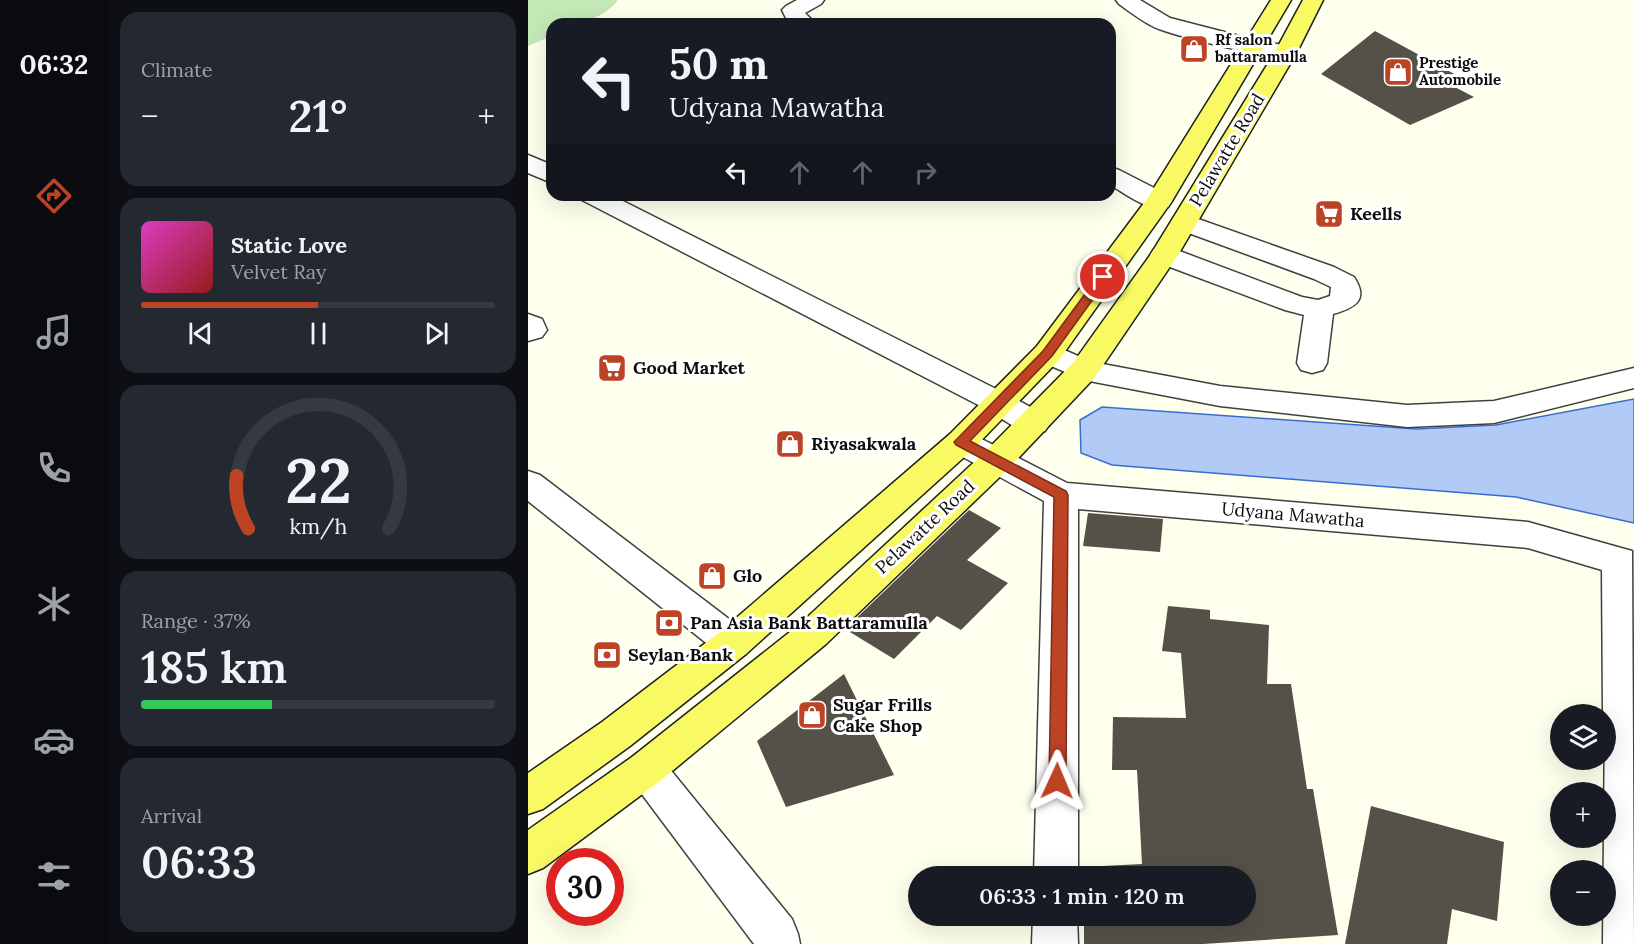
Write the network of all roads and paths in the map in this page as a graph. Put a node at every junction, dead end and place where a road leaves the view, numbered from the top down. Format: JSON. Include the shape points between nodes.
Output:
{"nodes":[{"id":1,"x":814,"y":0,"type":"edge"},
{"id":2,"x":1126,"y":0,"type":"edge"},
{"id":3,"x":1281,"y":0,"type":"edge"},
{"id":4,"x":1313,"y":0,"type":"edge"},
{"id":5,"x":796,"y":18,"type":"edge"},
{"id":6,"x":1254,"y":46,"type":"junction"},
{"id":7,"x":1286,"y":52,"type":"junction"},
{"id":8,"x":528,"y":163,"type":"edge"},
{"id":9,"x":546,"y":172,"type":"edge"},
{"id":10,"x":1116,"y":178,"type":"edge"},
{"id":11,"x":603,"y":201,"type":"edge"},
{"id":12,"x":1159,"y":201,"type":"junction"},
{"id":13,"x":1184,"y":222,"type":"junction"},
{"id":14,"x":1164,"y":255,"type":"junction"},
{"id":15,"x":1319,"y":309,"type":"junction"},
{"id":16,"x":528,"y":323,"type":"edge"},
{"id":17,"x":528,"y":332,"type":"edge"},
{"id":18,"x":1048,"y":353,"type":"junction"},
{"id":19,"x":1312,"y":363,"type":"dead end"},
{"id":20,"x":1084,"y":370,"type":"junction"},
{"id":21,"x":1634,"y":378,"type":"edge"},
{"id":22,"x":999,"y":403,"type":"junction"},
{"id":23,"x":1034,"y":423,"type":"junction"},
{"id":24,"x":961,"y":442,"type":"junction"},
{"id":25,"x":996,"y":461,"type":"junction"},
{"id":26,"x":528,"y":483,"type":"edge"},
{"id":27,"x":1061,"y":495,"type":"junction"},
{"id":28,"x":1627,"y":563,"type":"edge"},
{"id":29,"x":733,"y":643,"type":"junction"},
{"id":30,"x":646,"y":769,"type":"junction"},
{"id":31,"x":528,"y":796,"type":"edge"},
{"id":32,"x":528,"y":854,"type":"edge"},
{"id":33,"x":1056,"y":866,"type":"edge"},
{"id":34,"x":1055,"y":926,"type":"edge"},
{"id":35,"x":777,"y":944,"type":"edge"},
{"id":36,"x":1055,"y":944,"type":"edge"},
{"id":37,"x":1626,"y":944,"type":"edge"}],
"edges":[{"from":1,"to":5,"type":"street","via":[[793,10]]},
{"from":2,"to":6,"type":"street","via":[[1162,23]]},
{"from":3,"to":6,"type":"main road","name":"Pelawatte Road"},
{"from":4,"to":7,"type":"main road","name":"Pelawatte Road"},
{"from":6,"to":7,"type":"street"},
{"from":6,"to":12,"type":"main road","name":"Pelawatte Road"},
{"from":7,"to":13,"type":"main road","name":"Pelawatte Road"},
{"from":8,"to":9,"type":"street"},
{"from":10,"to":12,"type":"street"},
{"from":11,"to":22,"type":"street"},
{"from":12,"to":18,"type":"main road","name":"Pelawatte Road"},
{"from":13,"to":14,"type":"main road","name":"Pelawatte Road"},
{"from":13,"to":15,"type":"street","via":[[1344,283],[1343,302]]},
{"from":14,"to":15,"type":"street","via":[[1295,304]]},
{"from":14,"to":20,"type":"main road","name":"Pelawatte Road"},
{"from":15,"to":19,"type":"street"},
{"from":16,"to":17,"type":"street","via":[[532,330]]},
{"from":18,"to":20,"type":"street"},
{"from":18,"to":22,"type":"main road","name":"Pelawatte Road"},
{"from":20,"to":21,"type":"street","via":[[1220,396],[1407,416],[1494,412]]},
{"from":20,"to":23,"type":"main road","name":"Pelawatte Road"},
{"from":22,"to":23,"type":"street"},
{"from":22,"to":24,"type":"main road","name":"Pelawatte Road"},
{"from":23,"to":25,"type":"main road","name":"Pelawatte Road"},
{"from":24,"to":25,"type":"street","name":"Udyana Mawatha"},
{"from":24,"to":29,"type":"main road","name":"Pelawatte Road"},
{"from":25,"to":27,"type":"street","name":"Udyana Mawatha"},
{"from":25,"to":30,"type":"main road","name":"Pelawatte Road","via":[[813,634]]},
{"from":26,"to":29,"type":"street"},
{"from":27,"to":28,"type":"street","name":"Udyana Mawatha","via":[[1528,536]]},
{"from":27,"to":33,"type":"street"},
{"from":28,"to":37,"type":"street"},
{"from":29,"to":31,"type":"main road","name":"Pelawatte Road"},
{"from":30,"to":32,"type":"main road","name":"Pelawatte Road"},
{"from":30,"to":35,"type":"street","via":[[776,934]]},
{"from":34,"to":36,"type":"street"}]}
